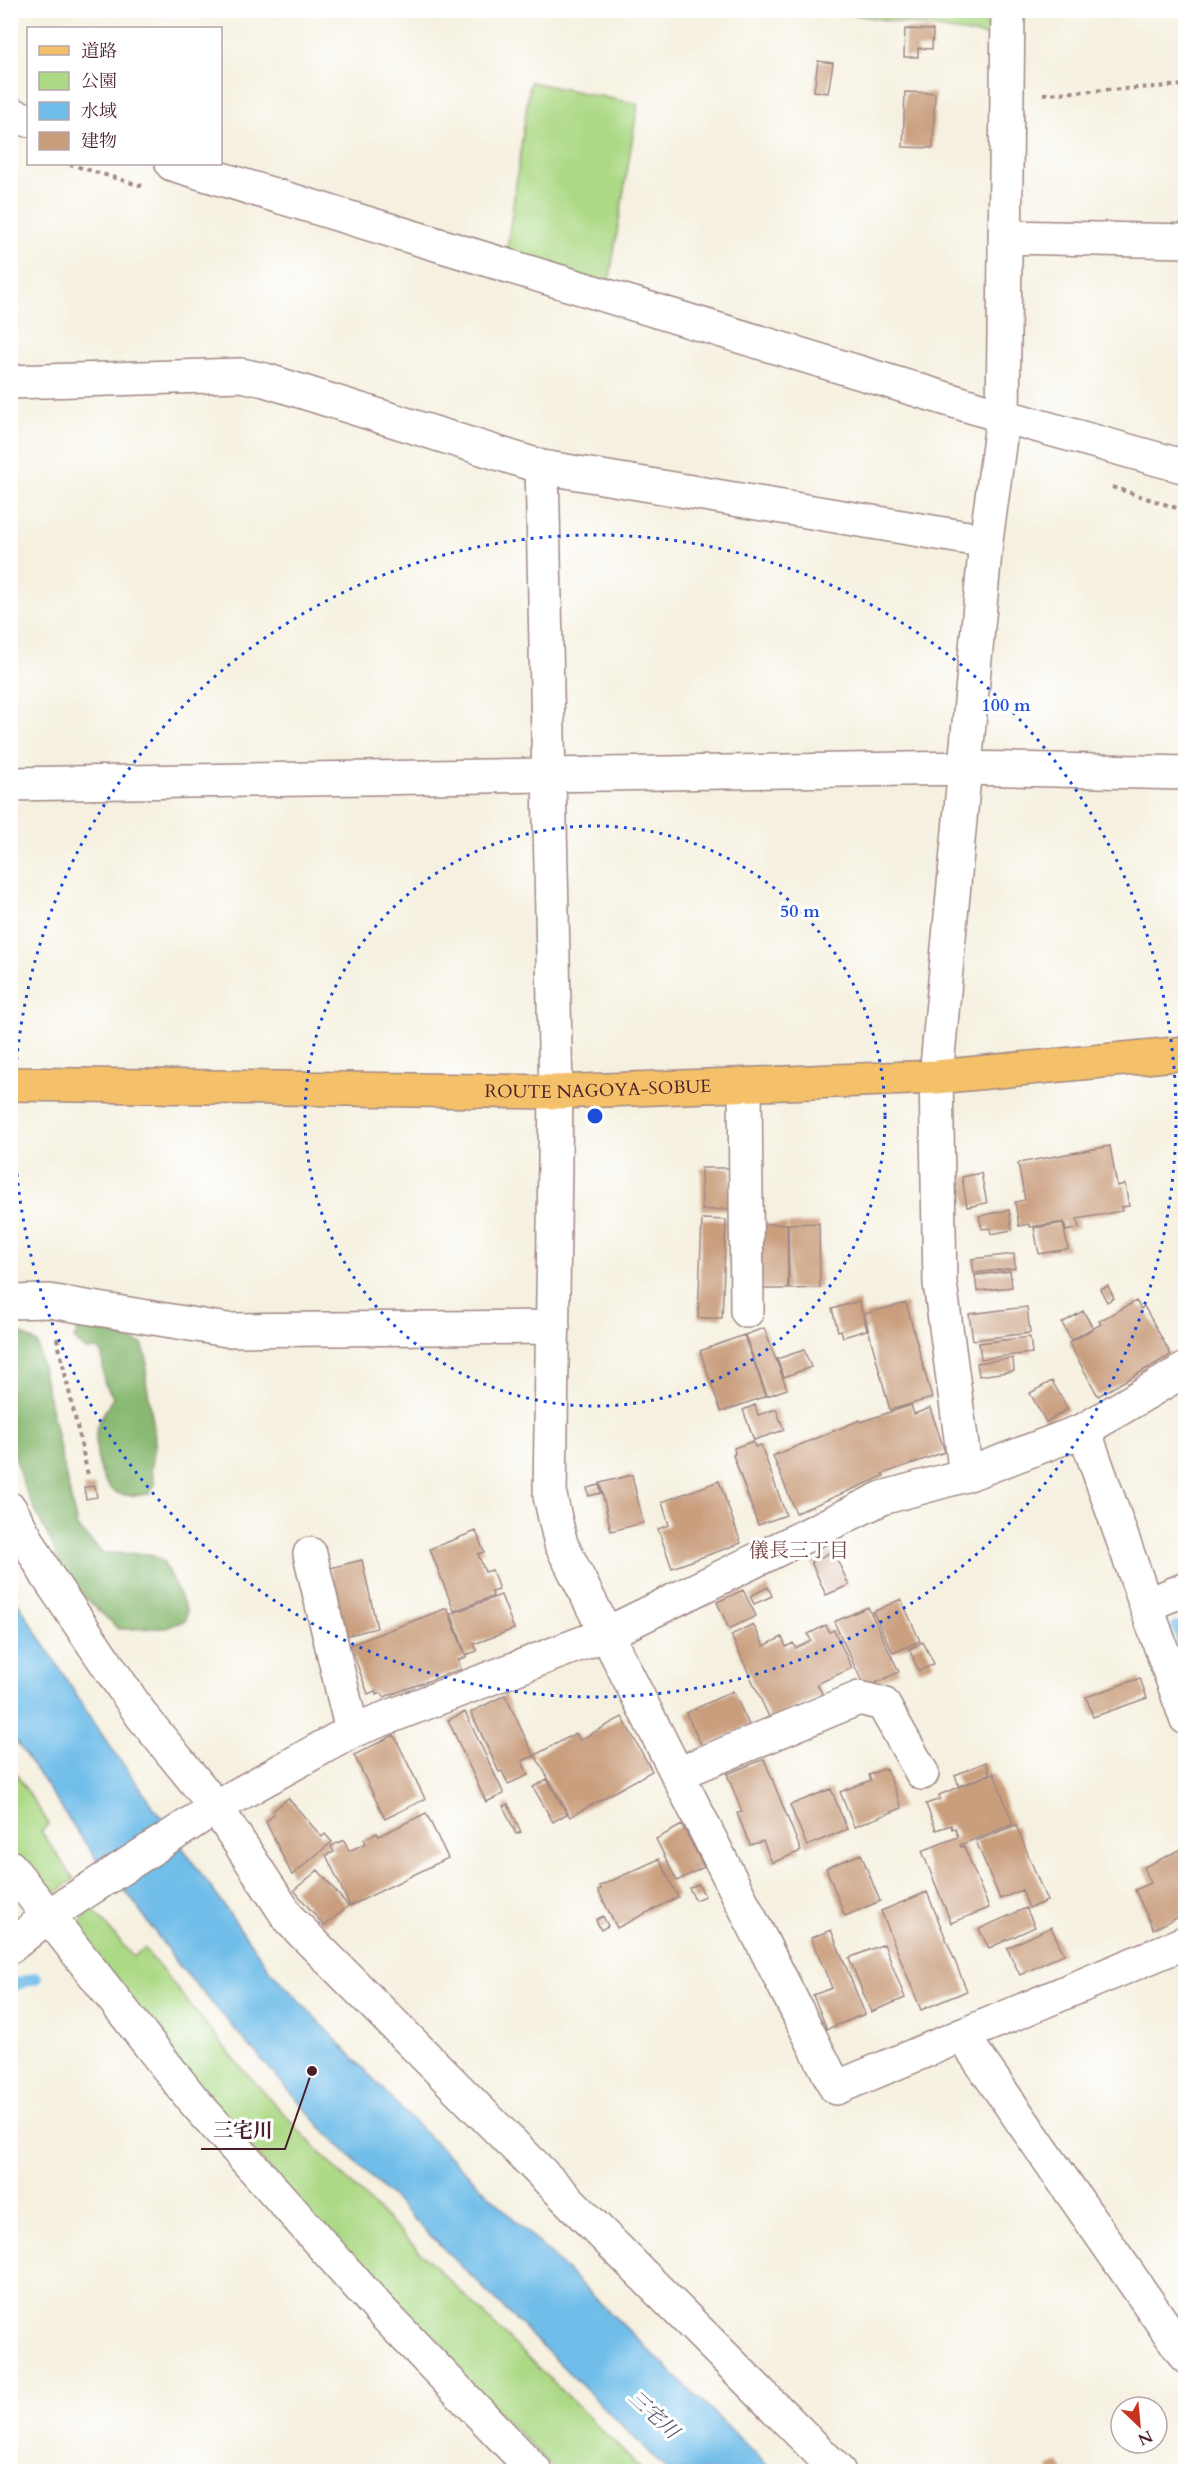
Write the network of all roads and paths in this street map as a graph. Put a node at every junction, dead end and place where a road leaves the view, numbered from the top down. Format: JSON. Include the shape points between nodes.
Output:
{"nodes":[{"id":1,"x":1008,"y":10,"type":"edge"},
{"id":2,"x":1185,"y":85,"type":"edge"},
{"id":3,"x":1007,"y":96,"type":"junction"},
{"id":4,"x":10,"y":114,"type":"edge"},
{"id":5,"x":27,"y":120,"type":"edge"},
{"id":6,"x":175,"y":165,"type":"edge"},
{"id":7,"x":1005,"y":237,"type":"junction"},
{"id":8,"x":1185,"y":241,"type":"edge"},
{"id":9,"x":10,"y":382,"type":"edge"},
{"id":10,"x":1003,"y":416,"type":"junction"},
{"id":11,"x":542,"y":467,"type":"junction"},
{"id":12,"x":1185,"y":467,"type":"edge"},
{"id":13,"x":986,"y":542,"type":"junction"},
{"id":14,"x":966,"y":768,"type":"junction"},
{"id":15,"x":1185,"y":773,"type":"edge"},
{"id":16,"x":549,"y":774,"type":"junction"},
{"id":17,"x":10,"y":784,"type":"edge"},
{"id":18,"x":1185,"y":1053,"type":"edge"},
{"id":19,"x":936,"y":1077,"type":"junction"},
{"id":20,"x":10,"y":1084,"type":"edge"},
{"id":21,"x":745,"y":1085,"type":"junction"},
{"id":22,"x":556,"y":1092,"type":"junction"},
{"id":23,"x":49,"y":1301,"type":"junction"},
{"id":24,"x":10,"y":1302,"type":"edge"},
{"id":25,"x":747,"y":1311,"type":"dead end"},
{"id":26,"x":553,"y":1327,"type":"junction"},
{"id":27,"x":1185,"y":1369,"type":"edge"},
{"id":28,"x":1084,"y":1430,"type":"junction"},
{"id":29,"x":88,"y":1475,"type":"dead end"},
{"id":30,"x":966,"y":1475,"type":"junction"},
{"id":31,"x":10,"y":1509,"type":"edge"},
{"id":32,"x":310,"y":1554,"type":"dead end"},
{"id":33,"x":1185,"y":1589,"type":"edge"},
{"id":34,"x":1146,"y":1605,"type":"junction"},
{"id":35,"x":606,"y":1634,"type":"junction"},
{"id":36,"x":1185,"y":1718,"type":"edge"},
{"id":37,"x":352,"y":1731,"type":"junction"},
{"id":38,"x":922,"y":1773,"type":"dead end"},
{"id":39,"x":677,"y":1774,"type":"junction"},
{"id":40,"x":210,"y":1811,"type":"junction"},
{"id":41,"x":10,"y":1867,"type":"edge"},
{"id":42,"x":48,"y":1916,"type":"junction"},
{"id":43,"x":1185,"y":1942,"type":"edge"},
{"id":44,"x":10,"y":1947,"type":"edge"},
{"id":45,"x":962,"y":2035,"type":"junction"},
{"id":46,"x":1185,"y":2357,"type":"edge"},
{"id":47,"x":536,"y":2472,"type":"edge"},
{"id":48,"x":839,"y":2472,"type":"edge"}],
"edges":[{"from":1,"to":3,"type":"street"},
{"from":2,"to":3,"type":"path"},
{"from":3,"to":7,"type":"street"},
{"from":4,"to":5,"type":"street"},
{"from":6,"to":10,"type":"street"},
{"from":7,"to":8,"type":"street"},
{"from":7,"to":10,"type":"street"},
{"from":9,"to":11,"type":"street","via":[[241,375]]},
{"from":10,"to":12,"type":"street"},
{"from":10,"to":13,"type":"street"},
{"from":11,"to":13,"type":"street"},
{"from":11,"to":16,"type":"street"},
{"from":13,"to":14,"type":"street"},
{"from":14,"to":15,"type":"street"},
{"from":14,"to":16,"type":"street"},
{"from":14,"to":19,"type":"street"},
{"from":16,"to":17,"type":"street"},
{"from":16,"to":22,"type":"street"},
{"from":18,"to":19,"type":"main road","name":"ROUTE NAGOYA-SOBUE"},
{"from":19,"to":21,"type":"main road","name":"ROUTE NAGOYA-SOBUE"},
{"from":19,"to":30,"type":"street","via":[[940,1283]]},
{"from":20,"to":22,"type":"main road","name":"ROUTE NAGOYA-SOBUE"},
{"from":21,"to":22,"type":"main road","name":"ROUTE NAGOYA-SOBUE"},
{"from":21,"to":25,"type":"street"},
{"from":22,"to":26,"type":"street"},
{"from":23,"to":24,"type":"street"},
{"from":23,"to":26,"type":"street","via":[[227,1330]]},
{"from":23,"to":29,"type":"path"},
{"from":26,"to":35,"type":"street","via":[[550,1496],[561,1544]]},
{"from":27,"to":28,"type":"street"},
{"from":28,"to":30,"type":"street"},
{"from":28,"to":34,"type":"street"},
{"from":30,"to":35,"type":"street","via":[[882,1498]]},
{"from":31,"to":40,"type":"street","via":[[48,1577]]},
{"from":32,"to":37,"type":"street"},
{"from":33,"to":34,"type":"street"},
{"from":34,"to":36,"type":"street"},
{"from":35,"to":37,"type":"street"},
{"from":35,"to":39,"type":"street"},
{"from":37,"to":40,"type":"street"},
{"from":38,"to":39,"type":"street","via":[[883,1704],[859,1698]]},
{"from":39,"to":45,"type":"street","via":[[836,2088]]},
{"from":40,"to":42,"type":"street"},
{"from":40,"to":48,"type":"street","via":[[290,1920]]},
{"from":41,"to":42,"type":"street"},
{"from":42,"to":44,"type":"street"},
{"from":42,"to":47,"type":"street","via":[[193,2100],[381,2311]]},
{"from":43,"to":45,"type":"street"},
{"from":45,"to":46,"type":"street"}]}
